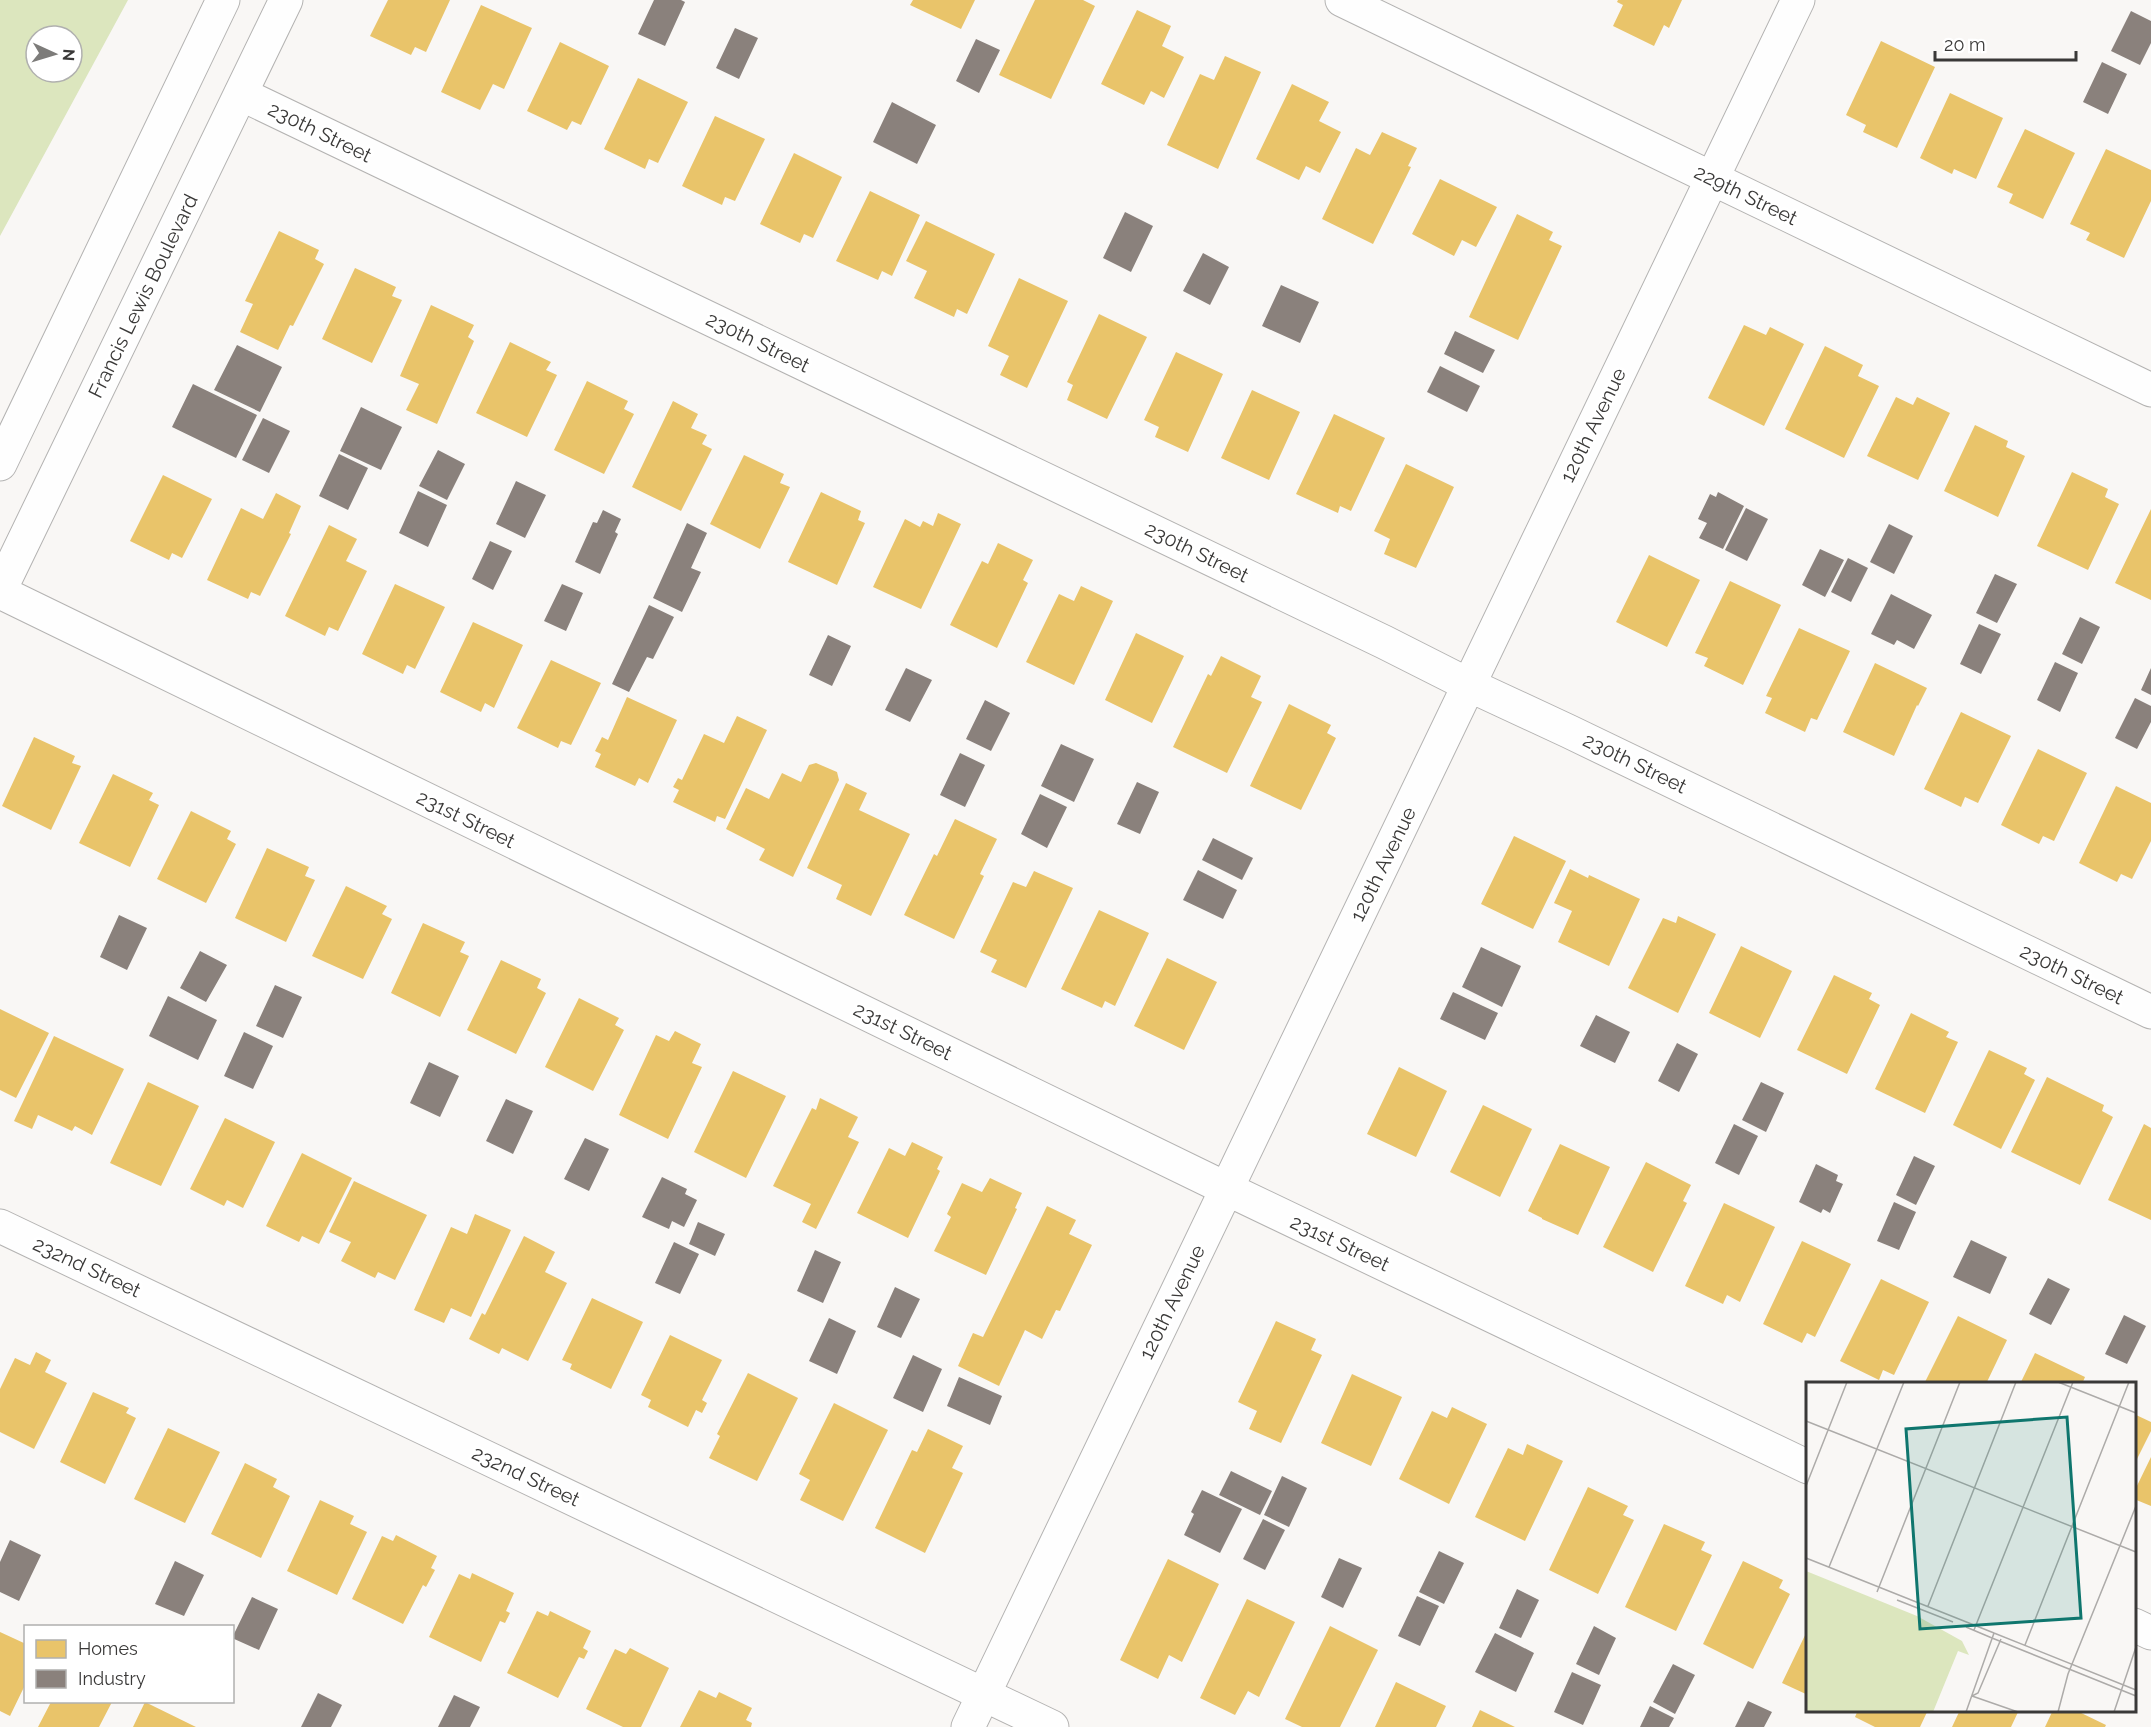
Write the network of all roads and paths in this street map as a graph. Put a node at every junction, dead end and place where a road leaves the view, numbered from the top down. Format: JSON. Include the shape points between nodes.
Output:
{"nodes":[{"id":1,"x":223,"y":0,"type":"edge"},
{"id":2,"x":285,"y":0,"type":"edge"},
{"id":3,"x":1342,"y":0,"type":"edge"},
{"id":4,"x":1797,"y":0,"type":"edge"},
{"id":5,"x":241,"y":94,"type":"junction"},
{"id":6,"x":1712,"y":179,"type":"junction"},
{"id":7,"x":2151,"y":390,"type":"edge"},
{"id":8,"x":0,"y":464,"type":"edge"},
{"id":9,"x":0,"y":591,"type":"edge"},
{"id":10,"x":1469,"y":685,"type":"junction"},
{"id":11,"x":2151,"y":1012,"type":"edge"},
{"id":12,"x":1227,"y":1189,"type":"junction"},
{"id":13,"x":0,"y":1226,"type":"edge"},
{"id":14,"x":1806,"y":1466,"type":"edge"},
{"id":15,"x":2136,"y":1626,"type":"edge"},
{"id":16,"x":2151,"y":1633,"type":"edge"},
{"id":17,"x":984,"y":1694,"type":"junction"},
{"id":18,"x":968,"y":1727,"type":"edge"},
{"id":19,"x":1052,"y":1727,"type":"edge"}],
"edges":[{"from":1,"to":8,"type":"street"},
{"from":2,"to":5,"type":"street","name":"Francis Lewis Boulevard"},
{"from":3,"to":6,"type":"street","name":"229th Street"},
{"from":4,"to":6,"type":"street","name":"120th Avenue"},
{"from":5,"to":9,"type":"street","name":"Francis Lewis Boulevard"},
{"from":5,"to":10,"type":"street","name":"230th Street"},
{"from":6,"to":7,"type":"street","name":"229th Street"},
{"from":6,"to":10,"type":"street","name":"120th Avenue"},
{"from":9,"to":12,"type":"street","name":"231st Street"},
{"from":10,"to":11,"type":"street","name":"230th Street"},
{"from":10,"to":12,"type":"street","name":"120th Avenue"},
{"from":12,"to":14,"type":"street","name":"231st Street"},
{"from":12,"to":17,"type":"street","name":"120th Avenue"},
{"from":13,"to":17,"type":"street","name":"232nd Street"},
{"from":15,"to":16,"type":"street"},
{"from":17,"to":18,"type":"street","name":"120th Avenue"},
{"from":17,"to":19,"type":"street","name":"232nd Street"}]}
